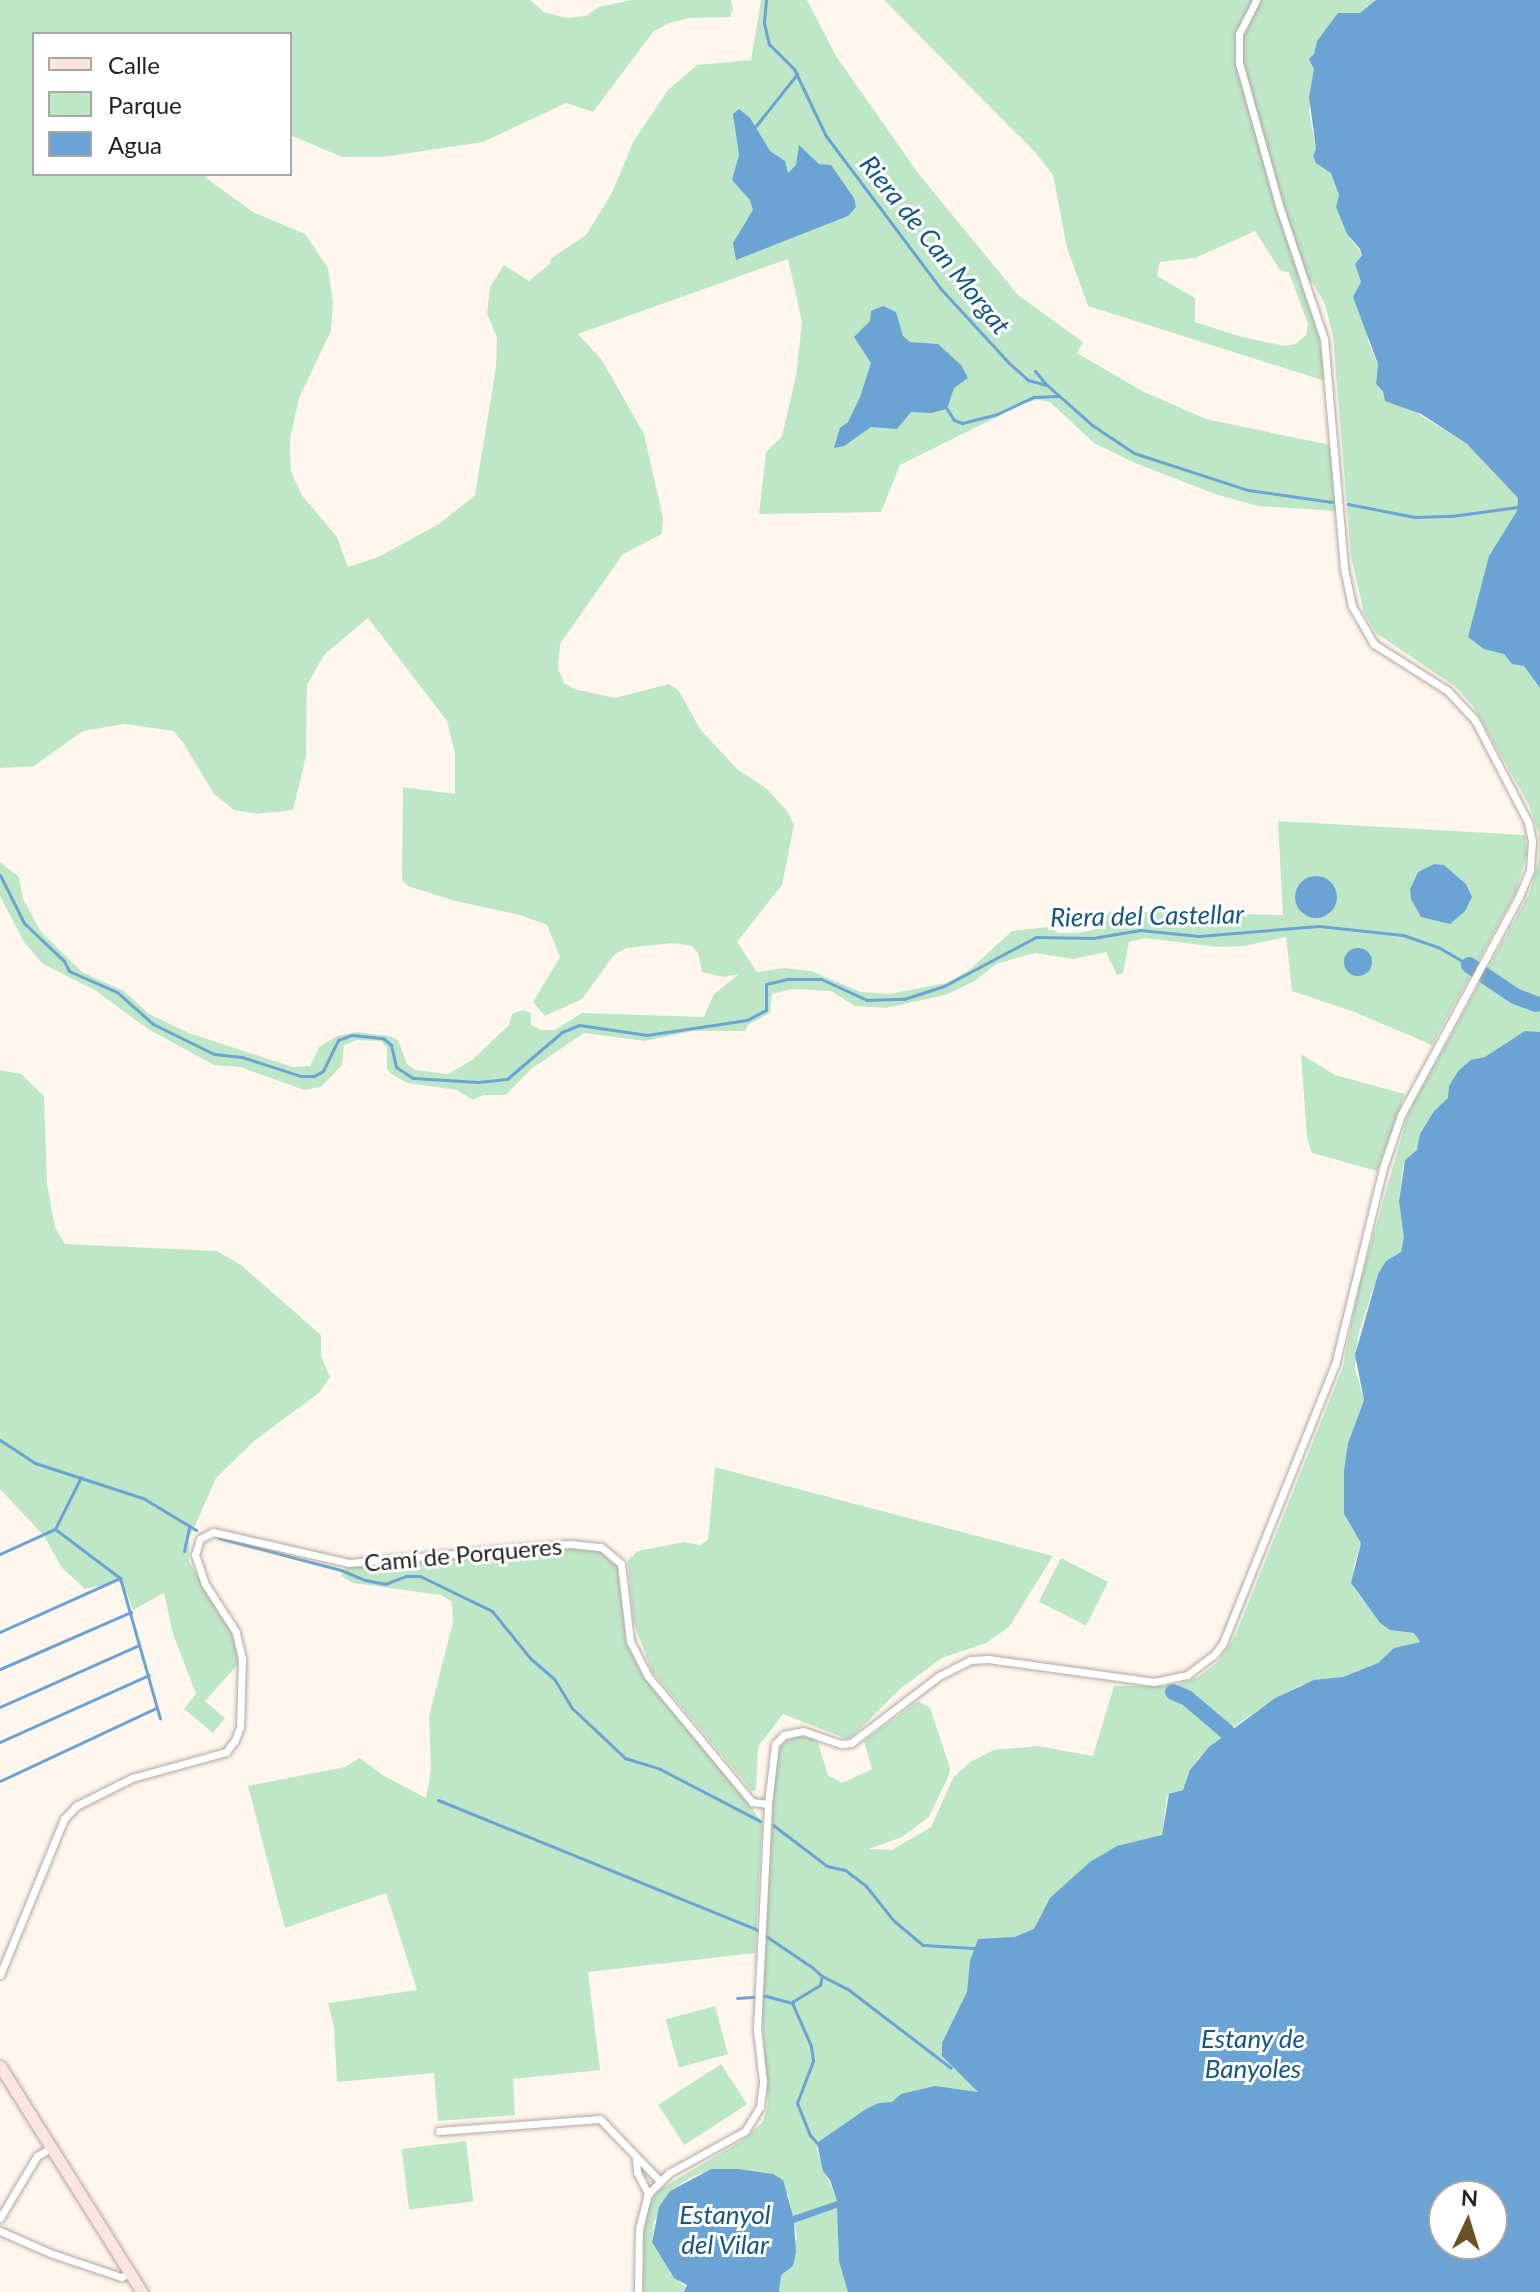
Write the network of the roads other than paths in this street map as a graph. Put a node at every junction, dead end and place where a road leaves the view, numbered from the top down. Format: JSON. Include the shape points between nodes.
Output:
{"nodes":[{"id":1,"x":1256,"y":0,"type":"edge"},
{"id":2,"x":768,"y":1804,"type":"junction"},
{"id":3,"x":0,"y":1975,"type":"edge"},
{"id":4,"x":0,"y":2066,"type":"edge"},
{"id":5,"x":439,"y":2131,"type":"dead end"},
{"id":6,"x":51,"y":2148,"type":"junction"},
{"id":7,"x":636,"y":2158,"type":"junction"},
{"id":8,"x":659,"y":2180,"type":"junction"},
{"id":9,"x":648,"y":2194,"type":"junction"},
{"id":10,"x":0,"y":2218,"type":"edge"},
{"id":11,"x":0,"y":2231,"type":"edge"},
{"id":12,"x":130,"y":2273,"type":"junction"},
{"id":13,"x":142,"y":2292,"type":"edge"},
{"id":14,"x":638,"y":2292,"type":"edge"}],
"edges":[{"from":1,"to":2,"type":"street","via":[[1239,34],[1239,63],[1324,339],[1352,606],[1374,644],[1448,691],[1475,720],[1521,804],[1532,853],[1526,882],[1401,1115],[1335,1365],[1214,1655],[1187,1675],[1154,1682],[970,1660],[939,1676],[851,1743],[803,1731],[784,1735],[771,1756]]},
{"from":2,"to":3,"type":"street","name":"Camí de Porqueres","via":[[752,1802],[647,1675],[630,1641],[621,1564],[601,1547],[570,1544],[349,1563],[213,1532],[200,1539],[195,1555],[205,1584],[236,1632],[242,1659],[235,1740],[226,1752],[132,1778],[76,1806],[64,1819]]},
{"from":2,"to":8,"type":"street","via":[[757,2030],[763,2090],[754,2122],[728,2143]]},
{"from":4,"to":6,"type":"main road"},
{"from":5,"to":7,"type":"street","via":[[600,2119]]},
{"from":6,"to":10,"type":"street","via":[[37,2156]]},
{"from":6,"to":12,"type":"main road"},
{"from":7,"to":8,"type":"street"},
{"from":7,"to":9,"type":"street"},
{"from":8,"to":9,"type":"street"},
{"from":9,"to":14,"type":"street","via":[[639,2229]]},
{"from":11,"to":12,"type":"street","via":[[121,2277]]},
{"from":12,"to":13,"type":"main road"}]}
